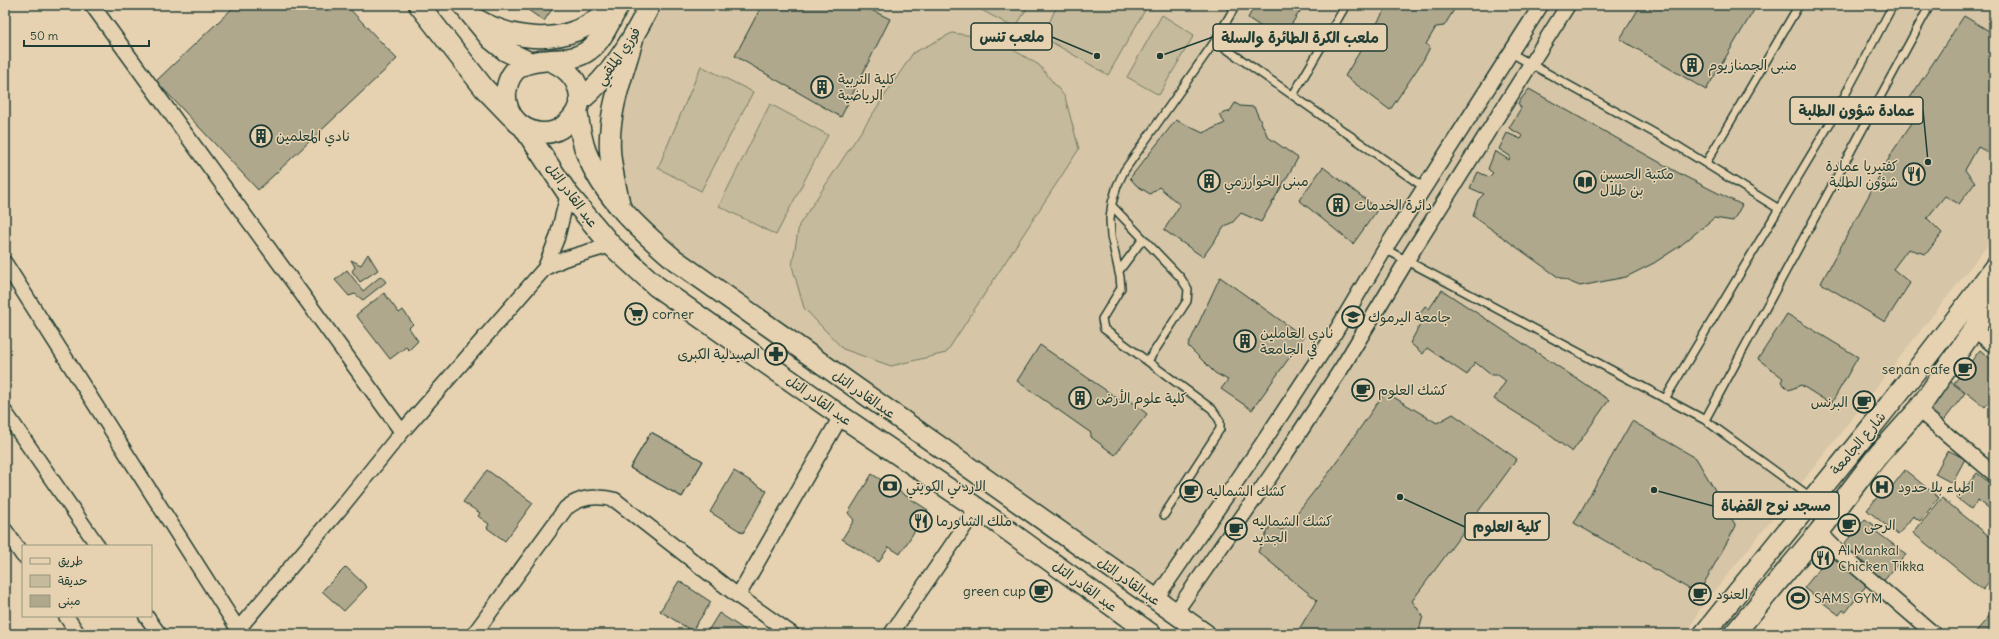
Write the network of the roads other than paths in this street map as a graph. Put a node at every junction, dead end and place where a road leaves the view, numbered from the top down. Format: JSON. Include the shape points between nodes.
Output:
{"nodes":[{"id":1,"x":92,"y":5,"type":"edge"},
{"id":2,"x":419,"y":5,"type":"edge"},
{"id":3,"x":613,"y":5,"type":"edge"},
{"id":4,"x":619,"y":5,"type":"edge"},
{"id":5,"x":650,"y":5,"type":"edge"},
{"id":6,"x":1226,"y":5,"type":"edge"},
{"id":7,"x":1346,"y":5,"type":"edge"},
{"id":8,"x":1541,"y":5,"type":"edge"},
{"id":9,"x":1568,"y":5,"type":"edge"},
{"id":10,"x":1799,"y":5,"type":"edge"},
{"id":11,"x":1884,"y":5,"type":"edge"},
{"id":12,"x":1930,"y":5,"type":"edge"},
{"id":13,"x":1235,"y":7,"type":"edge"},
{"id":14,"x":1892,"y":7,"type":"edge"},
{"id":15,"x":468,"y":11,"type":"edge"},
{"id":16,"x":633,"y":39,"type":"junction"},
{"id":17,"x":1215,"y":41,"type":"junction"},
{"id":18,"x":1511,"y":53,"type":"junction"},
{"id":19,"x":551,"y":61,"type":"junction"},
{"id":20,"x":529,"y":62,"type":"junction"},
{"id":21,"x":1531,"y":64,"type":"junction"},
{"id":22,"x":1293,"y":95,"type":"junction"},
{"id":23,"x":578,"y":106,"type":"junction"},
{"id":24,"x":519,"y":124,"type":"junction"},
{"id":25,"x":1706,"y":163,"type":"junction"},
{"id":26,"x":1425,"y":188,"type":"junction"},
{"id":27,"x":568,"y":194,"type":"junction"},
{"id":28,"x":1112,"y":206,"type":"junction"},
{"id":29,"x":620,"y":209,"type":"junction"},
{"id":30,"x":1779,"y":209,"type":"junction"},
{"id":31,"x":1143,"y":239,"type":"junction"},
{"id":32,"x":611,"y":245,"type":"junction"},
{"id":33,"x":1385,"y":249,"type":"junction"},
{"id":34,"x":1407,"y":260,"type":"junction"},
{"id":35,"x":5,"y":262,"type":"edge"},
{"id":36,"x":545,"y":268,"type":"junction"},
{"id":37,"x":1994,"y":268,"type":"edge"},
{"id":38,"x":1119,"y":271,"type":"junction"},
{"id":39,"x":1994,"y":300,"type":"edge"},
{"id":40,"x":1974,"y":329,"type":"junction"},
{"id":41,"x":1333,"y":336,"type":"junction"},
{"id":42,"x":1994,"y":346,"type":"edge"},
{"id":43,"x":1354,"y":348,"type":"junction"},
{"id":44,"x":1148,"y":361,"type":"junction"},
{"id":45,"x":1666,"y":399,"type":"junction"},
{"id":46,"x":1918,"y":410,"type":"junction"},
{"id":47,"x":5,"y":412,"type":"edge"},
{"id":48,"x":841,"y":416,"type":"junction"},
{"id":49,"x":1705,"y":420,"type":"junction"},
{"id":50,"x":402,"y":432,"type":"junction"},
{"id":51,"x":1994,"y":474,"type":"edge"},
{"id":52,"x":1812,"y":498,"type":"junction"},
{"id":53,"x":977,"y":508,"type":"junction"},
{"id":54,"x":1164,"y":515,"type":"dead end"},
{"id":55,"x":5,"y":530,"type":"edge"},
{"id":56,"x":1819,"y":532,"type":"junction"},
{"id":57,"x":97,"y":545,"type":"edge"},
{"id":58,"x":22,"y":555,"type":"edge"},
{"id":59,"x":738,"y":596,"type":"junction"},
{"id":60,"x":1155,"y":600,"type":"junction"},
{"id":61,"x":1175,"y":613,"type":"junction"},
{"id":62,"x":67,"y":617,"type":"edge"},
{"id":63,"x":147,"y":617,"type":"edge"},
{"id":64,"x":236,"y":632,"type":"edge"},
{"id":65,"x":78,"y":634,"type":"edge"},
{"id":66,"x":159,"y":634,"type":"edge"},
{"id":67,"x":474,"y":634,"type":"edge"},
{"id":68,"x":792,"y":634,"type":"edge"},
{"id":69,"x":891,"y":634,"type":"edge"},
{"id":70,"x":1151,"y":634,"type":"edge"},
{"id":71,"x":1205,"y":634,"type":"edge"},
{"id":72,"x":1704,"y":634,"type":"edge"},
{"id":73,"x":1734,"y":634,"type":"edge"},
{"id":74,"x":1934,"y":634,"type":"edge"}],
"edges":[{"from":1,"to":50,"type":"street"},
{"from":2,"to":24,"type":"main road","via":[[484,88]]},
{"from":3,"to":15,"type":"main road","via":[[596,20],[578,30],[538,38],[510,34],[488,26]]},
{"from":4,"to":19,"type":"main road","via":[[599,41],[589,51],[577,57]]},
{"from":5,"to":16,"type":"main road","name":"فوزي الملقيي"},
{"from":6,"to":13,"type":"lane"},
{"from":7,"to":22,"type":"lane"},
{"from":8,"to":18,"type":"street"},
{"from":9,"to":21,"type":"street"},
{"from":10,"to":25,"type":"lane"},
{"from":11,"to":14,"type":"lane"},
{"from":12,"to":49,"type":"lane"},
{"from":13,"to":17,"type":"lane"},
{"from":14,"to":30,"type":"lane"},
{"from":15,"to":20,"type":"main road","via":[[491,39],[506,51]]},
{"from":16,"to":23,"type":"main road","name":"فوزي الملقيي","via":[[607,76]]},
{"from":16,"to":29,"type":"main road","via":[[614,100],[610,130],[610,150]]},
{"from":17,"to":22,"type":"lane"},
{"from":17,"to":28,"type":"lane","via":[[1124,171]]},
{"from":18,"to":21,"type":"lane"},
{"from":18,"to":26,"type":"street"},
{"from":19,"to":20,"type":"main road","via":[[540,59]]},
{"from":19,"to":23,"type":"main road","via":[[564,66],[573,76],[579,88]]},
{"from":20,"to":24,"type":"main road","via":[[519,68],[507,87],[508,110]]},
{"from":21,"to":25,"type":"lane"},
{"from":21,"to":34,"type":"street"},
{"from":22,"to":26,"type":"lane"},
{"from":23,"to":24,"type":"main road","via":[[570,121],[561,129],[549,133],[536,133]]},
{"from":23,"to":29,"type":"main road","name":"عبدالقادر التل","via":[[586,152]]},
{"from":24,"to":27,"type":"main road","name":"عبد القادر التل"},
{"from":25,"to":30,"type":"lane"},
{"from":26,"to":33,"type":"street"},
{"from":27,"to":32,"type":"main road","name":"عبد القادر التل"},
{"from":27,"to":36,"type":"street","via":[[557,238]]},
{"from":28,"to":31,"type":"lane"},
{"from":28,"to":38,"type":"lane","via":[[1111,236]]},
{"from":29,"to":60,"type":"main road","name":"عبدالقادر التل","via":[[675,260]]},
{"from":30,"to":45,"type":"lane"},
{"from":31,"to":38,"type":"lane"},
{"from":31,"to":44,"type":"lane","via":[[1180,277],[1188,289],[1186,301]]},
{"from":32,"to":36,"type":"street","via":[[564,258]]},
{"from":32,"to":48,"type":"main road","name":"عبد القادر التل","via":[[656,286]]},
{"from":33,"to":34,"type":"lane"},
{"from":33,"to":41,"type":"street"},
{"from":34,"to":43,"type":"street"},
{"from":34,"to":45,"type":"lane"},
{"from":35,"to":64,"type":"street"},
{"from":36,"to":50,"type":"street"},
{"from":37,"to":52,"type":"main road","name":"شارع الجامعة","via":[[1886,410]]},
{"from":38,"to":44,"type":"lane","via":[[1120,288],[1102,319],[1102,324],[1104,329]]},
{"from":39,"to":40,"type":"main road","name":"شارع الجامعة"},
{"from":40,"to":42,"type":"street"},
{"from":40,"to":46,"type":"main road","name":"شارع الجامعة"},
{"from":41,"to":43,"type":"street"},
{"from":41,"to":60,"type":"street"},
{"from":43,"to":61,"type":"street","via":[[1283,458]]},
{"from":44,"to":54,"type":"lane","via":[[1212,409],[1220,421],[1220,429]]},
{"from":45,"to":49,"type":"lane"},
{"from":46,"to":51,"type":"street"},
{"from":46,"to":56,"type":"main road","name":"شارع الجامعة","via":[[1877,456]]},
{"from":47,"to":57,"type":"street"},
{"from":48,"to":53,"type":"main road","name":"عبد القادر التل"},
{"from":48,"to":59,"type":"street"},
{"from":49,"to":52,"type":"lane"},
{"from":50,"to":64,"type":"street"},
{"from":52,"to":72,"type":"main road","name":"شارع الجامعة"},
{"from":53,"to":69,"type":"street"},
{"from":53,"to":70,"type":"main road","name":"عبد القادر التل"},
{"from":55,"to":58,"type":"street"},
{"from":56,"to":73,"type":"main road","name":"شارع الجامعة"},
{"from":56,"to":74,"type":"street"},
{"from":59,"to":67,"type":"street","via":[[615,500],[600,496],[574,502],[566,508]]},
{"from":59,"to":68,"type":"street"},
{"from":60,"to":61,"type":"main road","name":"عبدالقادر التل"},
{"from":61,"to":71,"type":"main road","name":"عبدالقادر التل"},
{"from":62,"to":65,"type":"street"},
{"from":63,"to":66,"type":"street"}]}
